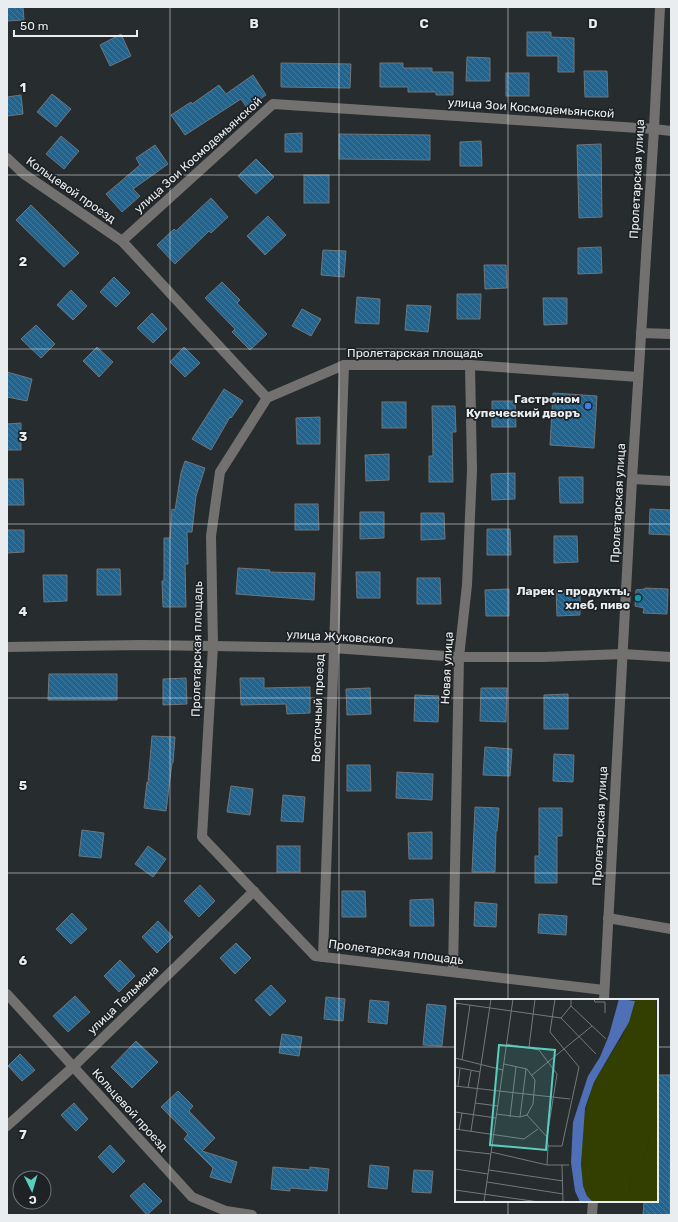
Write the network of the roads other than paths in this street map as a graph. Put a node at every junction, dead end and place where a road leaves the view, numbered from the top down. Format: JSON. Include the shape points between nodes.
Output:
{"nodes":[{"id":1,"x":660,"y":7,"type":"edge"},
{"id":2,"x":654,"y":129,"type":"junction"},
{"id":3,"x":671,"y":131,"type":"edge"},
{"id":4,"x":7,"y":158,"type":"edge"},
{"id":5,"x":122,"y":241,"type":"junction"},
{"id":6,"x":641,"y":333,"type":"junction"},
{"id":7,"x":671,"y":334,"type":"edge"},
{"id":8,"x":344,"y":365,"type":"junction"},
{"id":9,"x":470,"y":365,"type":"junction"},
{"id":10,"x":638,"y":377,"type":"junction"},
{"id":11,"x":267,"y":398,"type":"junction"},
{"id":12,"x":632,"y":479,"type":"junction"},
{"id":13,"x":671,"y":480,"type":"edge"},
{"id":14,"x":213,"y":646,"type":"junction"},
{"id":15,"x":7,"y":647,"type":"edge"},
{"id":16,"x":333,"y":648,"type":"junction"},
{"id":17,"x":623,"y":654,"type":"junction"},
{"id":18,"x":671,"y":656,"type":"edge"},
{"id":19,"x":459,"y":657,"type":"junction"},
{"id":20,"x":254,"y":891,"type":"junction"},
{"id":21,"x":608,"y":918,"type":"junction"},
{"id":22,"x":671,"y":929,"type":"edge"},
{"id":23,"x":323,"y":957,"type":"junction"},
{"id":24,"x":453,"y":972,"type":"junction"},
{"id":25,"x":7,"y":994,"type":"edge"},
{"id":26,"x":604,"y":995,"type":"edge"},
{"id":27,"x":73,"y":1067,"type":"junction"},
{"id":28,"x":7,"y":1126,"type":"edge"},
{"id":29,"x":593,"y":1202,"type":"edge"},
{"id":30,"x":252,"y":1215,"type":"edge"},
{"id":31,"x":592,"y":1215,"type":"edge"}],
"edges":[{"from":1,"to":2,"type":"street","name":"Пролетарская улица"},
{"from":2,"to":3,"type":"street","name":"улица Зои Космодемьянской"},
{"from":2,"to":5,"type":"street","name":"улица Зои Космодемьянской","via":[[273,104]]},
{"from":2,"to":6,"type":"street","name":"Пролетарская улица"},
{"from":4,"to":5,"type":"street","name":"Кольцевой проезд","via":[[24,174]]},
{"from":5,"to":11,"type":"street"},
{"from":6,"to":7,"type":"street"},
{"from":6,"to":10,"type":"street","name":"Пролетарская улица"},
{"from":8,"to":9,"type":"street","name":"Пролетарская площадь"},
{"from":8,"to":11,"type":"street","name":"Пролетарская площадь"},
{"from":8,"to":16,"type":"street","name":"Восточный проезд"},
{"from":9,"to":10,"type":"street","name":"Пролетарская площадь"},
{"from":9,"to":19,"type":"street","name":"Новая улица","via":[[472,470],[468,585]]},
{"from":10,"to":12,"type":"street","name":"Пролетарская улица"},
{"from":11,"to":14,"type":"street","name":"Пролетарская площадь","via":[[220,472],[211,536]]},
{"from":12,"to":13,"type":"street"},
{"from":12,"to":17,"type":"street","name":"Пролетарская улица"},
{"from":14,"to":15,"type":"street","name":"улица Жуковского"},
{"from":14,"to":16,"type":"street","name":"улица Жуковского"},
{"from":14,"to":20,"type":"street","name":"Пролетарская площадь","via":[[202,836]]},
{"from":16,"to":19,"type":"street","name":"улица Жуковского"},
{"from":16,"to":23,"type":"street","name":"Восточный проезд"},
{"from":17,"to":18,"type":"street","name":"улица Жуковского"},
{"from":17,"to":19,"type":"street","name":"улица Жуковского"},
{"from":17,"to":21,"type":"street","name":"Пролетарская улица"},
{"from":19,"to":24,"type":"street","name":"Новая улица"},
{"from":20,"to":23,"type":"street","name":"Пролетарская площадь","via":[[315,956]]},
{"from":20,"to":27,"type":"street","name":"улица Тельмана"},
{"from":21,"to":22,"type":"street"},
{"from":21,"to":26,"type":"street","name":"Пролетарская улица"},
{"from":23,"to":24,"type":"street","name":"Пролетарская площадь"},
{"from":24,"to":26,"type":"street","name":"Пролетарская площадь"},
{"from":25,"to":27,"type":"street","name":"Кольцевой проезд"},
{"from":27,"to":28,"type":"street","name":"улица Тельмана"},
{"from":27,"to":30,"type":"street","name":"Кольцевой проезд","via":[[192,1197],[226,1211]]},
{"from":29,"to":31,"type":"street"}]}
